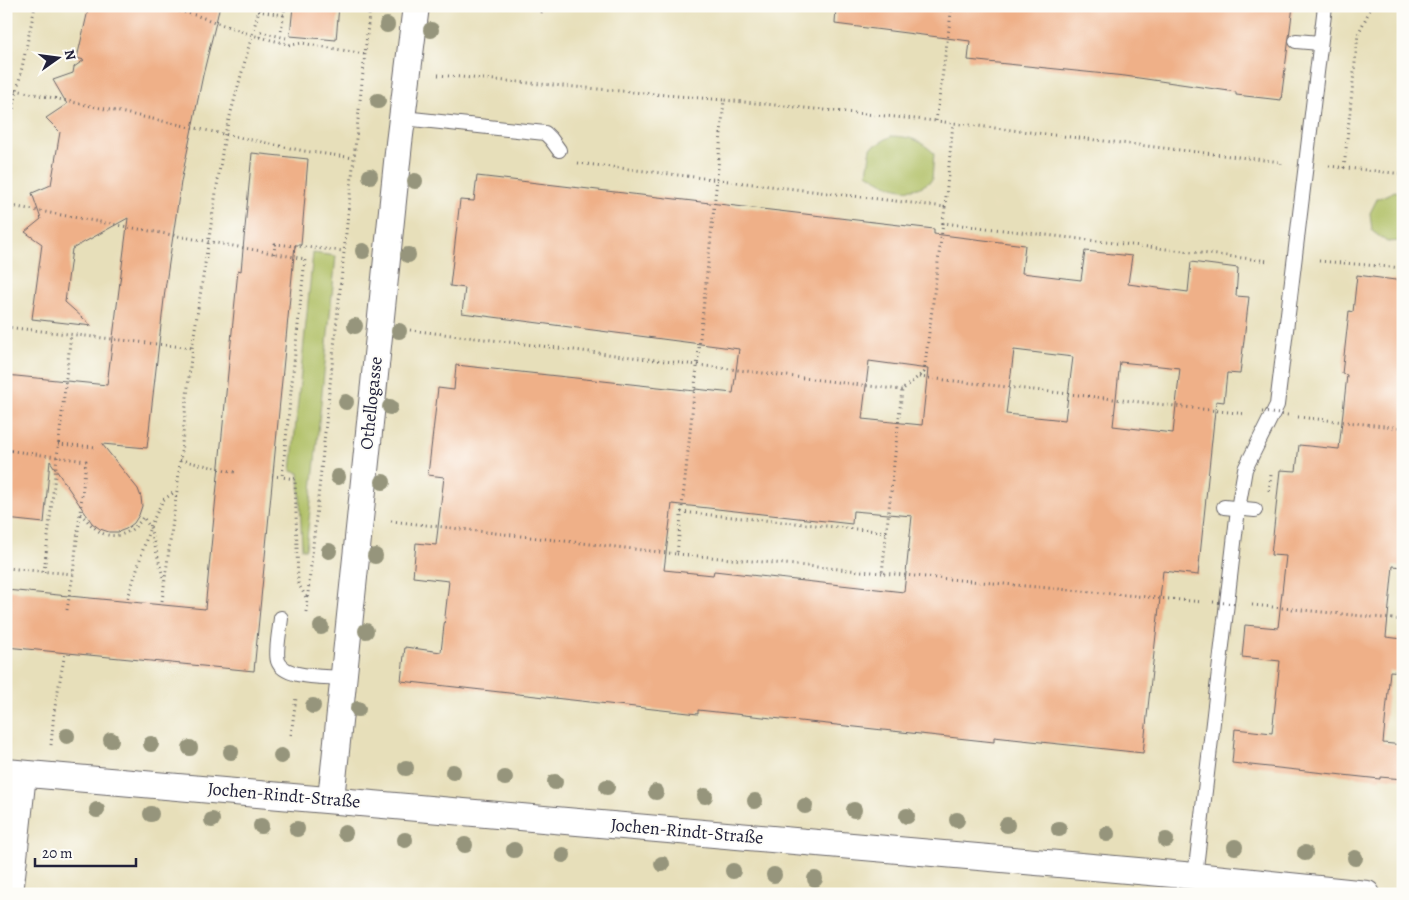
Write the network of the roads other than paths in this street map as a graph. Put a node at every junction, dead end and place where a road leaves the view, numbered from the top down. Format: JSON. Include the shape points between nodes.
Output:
{"nodes":[{"id":1,"x":416,"y":6,"type":"edge"},
{"id":2,"x":1325,"y":6,"type":"edge"},
{"id":3,"x":1296,"y":41,"type":"dead end"},
{"id":4,"x":1320,"y":44,"type":"junction"},
{"id":5,"x":403,"y":118,"type":"junction"},
{"id":6,"x":559,"y":150,"type":"dead end"},
{"id":7,"x":1224,"y":507,"type":"dead end"},
{"id":8,"x":1238,"y":509,"type":"junction"},
{"id":9,"x":1255,"y":510,"type":"dead end"},
{"id":10,"x":281,"y":618,"type":"dead end"},
{"id":11,"x":342,"y":678,"type":"junction"},
{"id":12,"x":26,"y":774,"type":"edge"},
{"id":13,"x":331,"y":799,"type":"junction"},
{"id":14,"x":1195,"y":876,"type":"junction"},
{"id":15,"x":10,"y":894,"type":"edge"},
{"id":16,"x":1368,"y":894,"type":"edge"}],
"edges":[{"from":1,"to":5,"type":"street","name":"Othellogasse"},
{"from":2,"to":4,"type":"lane"},
{"from":3,"to":4,"type":"lane"},
{"from":4,"to":8,"type":"lane","via":[[1277,405],[1245,469]]},
{"from":5,"to":6,"type":"lane","via":[[545,133]]},
{"from":5,"to":11,"type":"street","name":"Othellogasse"},
{"from":7,"to":8,"type":"lane"},
{"from":8,"to":9,"type":"lane"},
{"from":8,"to":14,"type":"lane"},
{"from":10,"to":11,"type":"lane","via":[[277,659],[281,668],[289,673]]},
{"from":11,"to":13,"type":"street","name":"Othellogasse"},
{"from":12,"to":13,"type":"street","name":"Jochen-Rindt-Straße"},
{"from":12,"to":15,"type":"street"},
{"from":13,"to":14,"type":"street","name":"Jochen-Rindt-Straße"},
{"from":14,"to":16,"type":"street","name":"Jochen-Rindt-Straße"}]}
